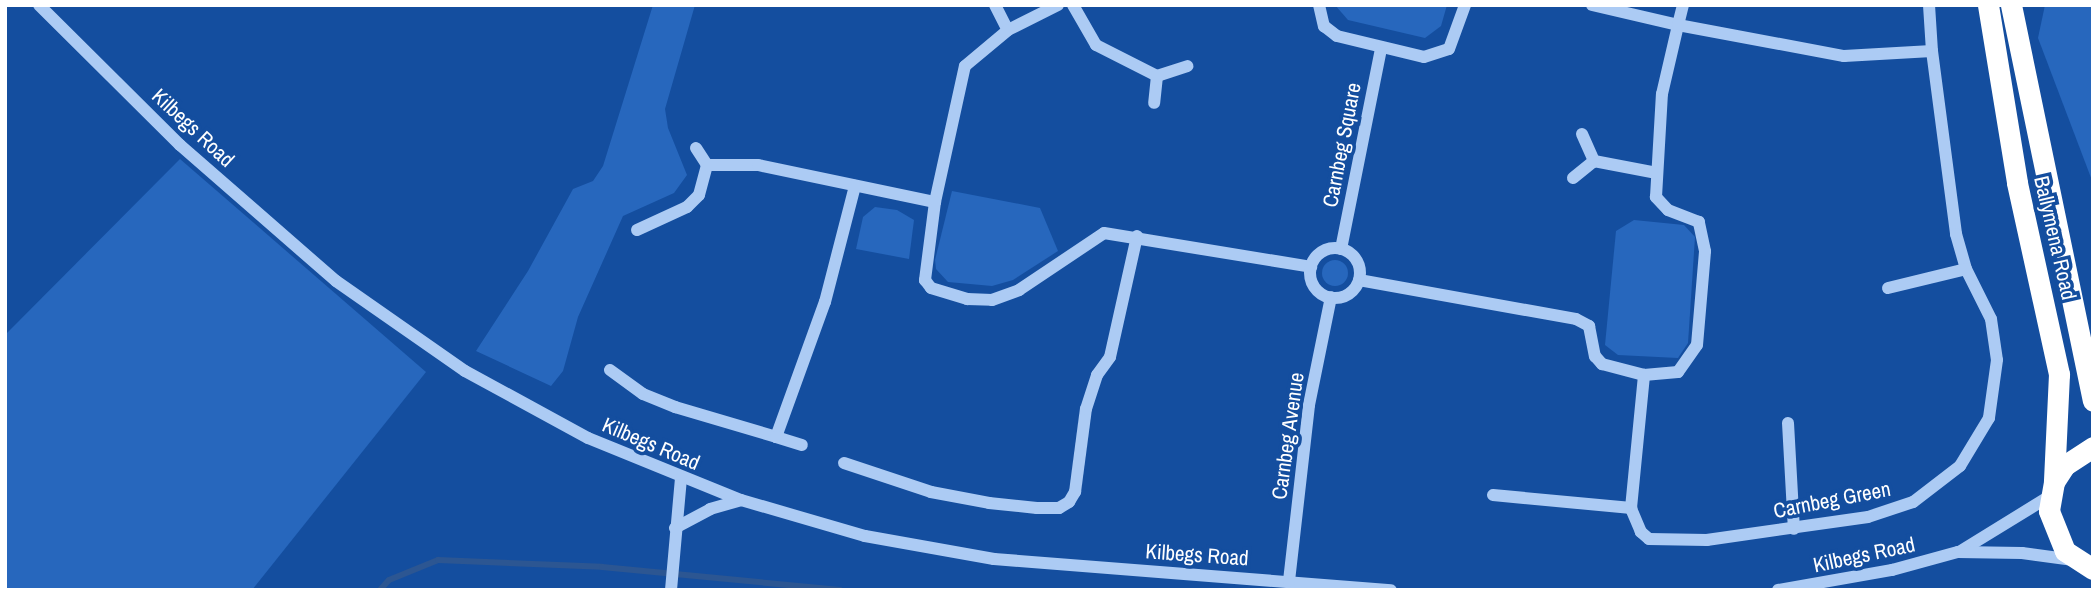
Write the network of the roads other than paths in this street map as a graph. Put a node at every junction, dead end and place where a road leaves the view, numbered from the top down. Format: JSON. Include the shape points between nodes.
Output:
{"nodes":[{"id":1,"x":39,"y":5,"type":"edge"},
{"id":2,"x":995,"y":5,"type":"edge"},
{"id":3,"x":1058,"y":5,"type":"edge"},
{"id":4,"x":1073,"y":5,"type":"edge"},
{"id":5,"x":1318,"y":5,"type":"edge"},
{"id":6,"x":1465,"y":5,"type":"edge"},
{"id":7,"x":1592,"y":5,"type":"edge"},
{"id":8,"x":1683,"y":5,"type":"edge"},
{"id":9,"x":1929,"y":5,"type":"edge"},
{"id":10,"x":1988,"y":5,"type":"edge"},
{"id":11,"x":2011,"y":5,"type":"edge"},
{"id":12,"x":1678,"y":25,"type":"junction"},
{"id":13,"x":1008,"y":30,"type":"junction"},
{"id":14,"x":1381,"y":48,"type":"junction"},
{"id":15,"x":1932,"y":51,"type":"junction"},
{"id":16,"x":1187,"y":66,"type":"dead end"},
{"id":17,"x":1157,"y":76,"type":"junction"},
{"id":18,"x":1154,"y":103,"type":"dead end"},
{"id":19,"x":1582,"y":134,"type":"dead end"},
{"id":20,"x":696,"y":148,"type":"dead end"},
{"id":21,"x":1594,"y":162,"type":"junction"},
{"id":22,"x":708,"y":165,"type":"junction"},
{"id":23,"x":1657,"y":173,"type":"junction"},
{"id":24,"x":1573,"y":178,"type":"dead end"},
{"id":25,"x":856,"y":186,"type":"junction"},
{"id":26,"x":934,"y":202,"type":"junction"},
{"id":27,"x":638,"y":230,"type":"dead end"},
{"id":28,"x":1137,"y":236,"type":"junction"},
{"id":29,"x":1342,"y":249,"type":"junction"},
{"id":30,"x":1311,"y":267,"type":"junction"},
{"id":31,"x":1966,"y":269,"type":"junction"},
{"id":32,"x":1359,"y":279,"type":"junction"},
{"id":33,"x":1888,"y":288,"type":"dead end"},
{"id":34,"x":1331,"y":297,"type":"junction"},
{"id":35,"x":610,"y":370,"type":"dead end"},
{"id":36,"x":1644,"y":375,"type":"junction"},
{"id":37,"x":2093,"y":401,"type":"edge"},
{"id":38,"x":1788,"y":423,"type":"dead end"},
{"id":39,"x":776,"y":437,"type":"junction"},
{"id":40,"x":802,"y":445,"type":"dead end"},
{"id":41,"x":2093,"y":447,"type":"edge"},
{"id":42,"x":844,"y":463,"type":"dead end"},
{"id":43,"x":681,"y":478,"type":"junction"},
{"id":44,"x":2052,"y":489,"type":"junction"},
{"id":45,"x":1493,"y":495,"type":"dead end"},
{"id":46,"x":741,"y":500,"type":"junction"},
{"id":47,"x":1631,"y":508,"type":"junction"},
{"id":48,"x":675,"y":528,"type":"junction"},
{"id":49,"x":1794,"y":530,"type":"junction"},
{"id":50,"x":1958,"y":552,"type":"junction"},
{"id":51,"x":2085,"y":565,"type":"edge"},
{"id":52,"x":1289,"y":581,"type":"junction"},
{"id":53,"x":671,"y":590,"type":"edge"},
{"id":54,"x":1391,"y":590,"type":"edge"},
{"id":55,"x":1777,"y":590,"type":"edge"}],
"edges":[{"from":1,"to":43,"type":"street","name":"Kilbegs Road","via":[[180,145],[335,281],[465,371],[588,438]]},
{"from":2,"to":13,"type":"street"},
{"from":3,"to":13,"type":"street"},
{"from":4,"to":17,"type":"street","via":[[1096,44]]},
{"from":5,"to":14,"type":"street","via":[[1321,20],[1330,31]]},
{"from":6,"to":14,"type":"street","via":[[1453,43],[1438,55],[1416,56]]},
{"from":7,"to":12,"type":"street"},
{"from":8,"to":12,"type":"street"},
{"from":9,"to":15,"type":"street","name":"Carnbeg Green"},
{"from":10,"to":44,"type":"highway","name":"Ballymena Road","via":[[2017,183],[2059,374]]},
{"from":11,"to":37,"type":"highway","name":"Ballymena Road"},
{"from":12,"to":15,"type":"street","via":[[1844,56]]},
{"from":12,"to":23,"type":"street","via":[[1662,94]]},
{"from":13,"to":26,"type":"street","via":[[965,66]]},
{"from":14,"to":29,"type":"street","name":"Carnbeg Square"},
{"from":15,"to":31,"type":"street","name":"Carnbeg Green","via":[[1946,177]]},
{"from":16,"to":17,"type":"street"},
{"from":17,"to":18,"type":"street"},
{"from":19,"to":21,"type":"street"},
{"from":20,"to":22,"type":"street"},
{"from":21,"to":23,"type":"street"},
{"from":21,"to":24,"type":"street"},
{"from":22,"to":25,"type":"street","via":[[769,166]]},
{"from":22,"to":27,"type":"street","via":[[699,195],[687,207]]},
{"from":23,"to":36,"type":"street","via":[[1658,201],[1699,222],[1705,251],[1694,354],[1678,372]]},
{"from":25,"to":26,"type":"street"},
{"from":25,"to":39,"type":"street","via":[[825,303]]},
{"from":26,"to":28,"type":"street","via":[[925,280],[931,288],[967,299],[992,300],[1019,290],[1096,235]]},
{"from":28,"to":30,"type":"street"},
{"from":28,"to":42,"type":"street","via":[[1110,357],[1089,398],[1075,492],[1069,502],[1059,508],[989,503],[931,492]]},
{"from":29,"to":30,"type":"street","via":[[1326,250]]},
{"from":29,"to":32,"type":"street","via":[[1358,264]]},
{"from":30,"to":34,"type":"street","via":[[1317,290]]},
{"from":31,"to":33,"type":"street"},
{"from":31,"to":49,"type":"street","name":"Carnbeg Green","via":[[1991,318],[1997,360],[1994,402],[1973,450],[1946,479],[1913,502],[1868,517]]},
{"from":32,"to":34,"type":"street","via":[[1351,292]]},
{"from":32,"to":36,"type":"street","via":[[1576,318],[1589,326],[1595,356],[1602,364]]},
{"from":34,"to":52,"type":"street","name":"Carnbeg Avenue","via":[[1309,405]]},
{"from":35,"to":39,"type":"street","via":[[643,394],[675,407]]},
{"from":36,"to":47,"type":"street"},
{"from":38,"to":49,"type":"street"},
{"from":39,"to":40,"type":"street"},
{"from":41,"to":44,"type":"highway","via":[[2065,465]]},
{"from":43,"to":46,"type":"street","name":"Kilbegs Road"},
{"from":43,"to":48,"type":"street"},
{"from":44,"to":50,"type":"street","name":"Kilbegs Road"},
{"from":44,"to":51,"type":"highway","name":"Ballymena Road","via":[[2057,539]]},
{"from":45,"to":47,"type":"street"},
{"from":46,"to":48,"type":"street","via":[[710,509]]},
{"from":46,"to":52,"type":"street","name":"Kilbegs Road","via":[[865,536],[994,559]]},
{"from":47,"to":49,"type":"street","name":"Carnbeg Green","via":[[1641,532],[1658,540],[1707,540]]},
{"from":48,"to":53,"type":"street"},
{"from":50,"to":51,"type":"street","name":"Kilbegs Road","via":[[2022,553]]},
{"from":50,"to":55,"type":"street","name":"Kilbegs Road","via":[[1892,570]]},
{"from":52,"to":54,"type":"street","name":"Kilbegs Road"}]}
